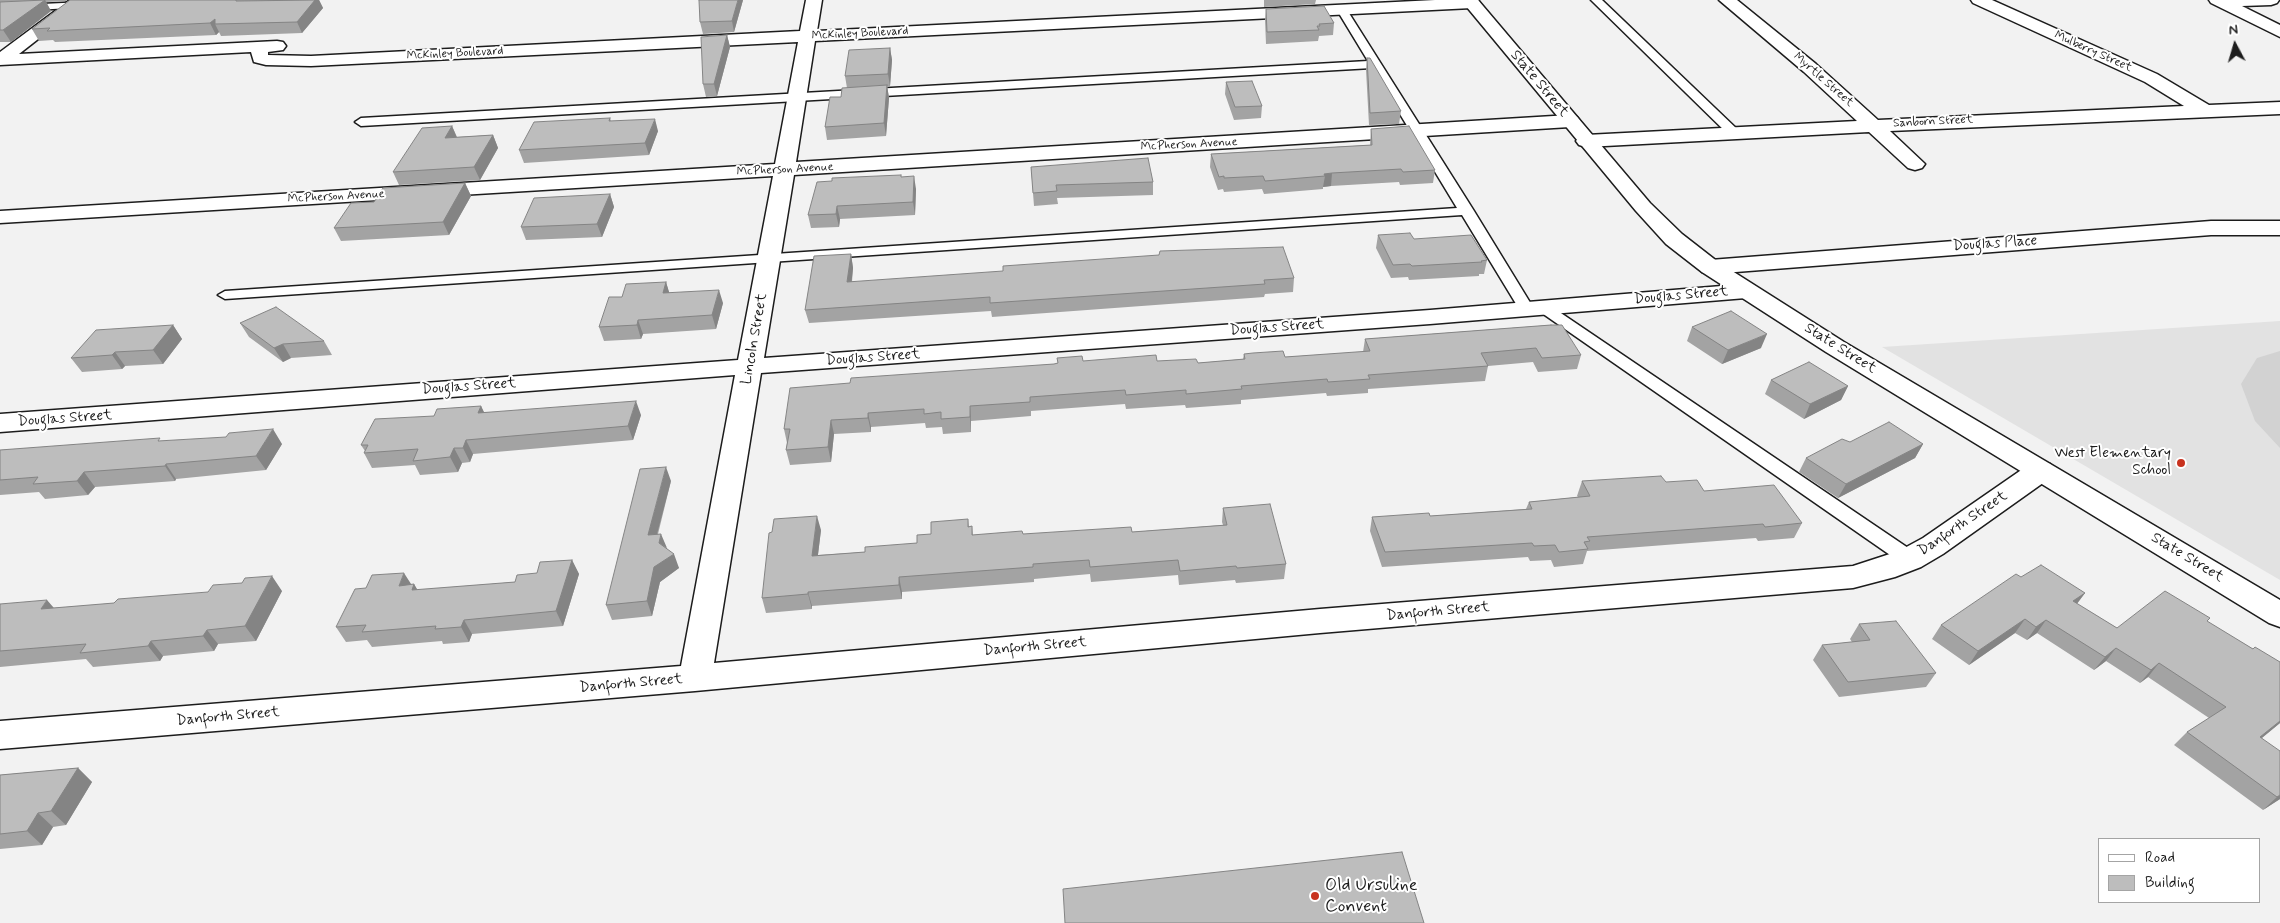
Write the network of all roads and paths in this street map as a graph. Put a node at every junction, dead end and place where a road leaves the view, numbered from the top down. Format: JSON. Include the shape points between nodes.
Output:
{"nodes":[{"id":1,"x":1596,"y":0,"type":"edge"},
{"id":2,"x":1727,"y":0,"type":"edge"},
{"id":3,"x":1979,"y":0,"type":"edge"},
{"id":4,"x":2271,"y":0,"type":"edge"},
{"id":5,"x":2219,"y":1,"type":"edge"},
{"id":6,"x":1470,"y":2,"type":"edge"},
{"id":7,"x":82,"y":3,"type":"edge"},
{"id":8,"x":1339,"y":5,"type":"edge"},
{"id":9,"x":0,"y":9,"type":"edge"},
{"id":10,"x":1018,"y":10,"type":"dead end"},
{"id":11,"x":811,"y":19,"type":"edge"},
{"id":12,"x":653,"y":28,"type":"dead end"},
{"id":13,"x":2280,"y":32,"type":"edge"},
{"id":14,"x":298,"y":45,"type":"dead end"},
{"id":15,"x":259,"y":47,"type":"junction"},
{"id":16,"x":0,"y":60,"type":"edge"},
{"id":17,"x":1375,"y":64,"type":"junction"},
{"id":18,"x":797,"y":98,"type":"junction"},
{"id":19,"x":2280,"y":108,"type":"edge"},
{"id":20,"x":2204,"y":110,"type":"junction"},
{"id":21,"x":1570,"y":121,"type":"junction"},
{"id":22,"x":360,"y":122,"type":"dead end"},
{"id":23,"x":1874,"y":125,"type":"junction"},
{"id":24,"x":1416,"y":132,"type":"junction"},
{"id":25,"x":1734,"y":133,"type":"junction"},
{"id":26,"x":1586,"y":140,"type":"junction"},
{"id":27,"x":1915,"y":164,"type":"dead end"},
{"id":28,"x":785,"y":170,"type":"junction"},
{"id":29,"x":1467,"y":211,"type":"junction"},
{"id":30,"x":0,"y":217,"type":"edge"},
{"id":31,"x":2280,"y":228,"type":"edge"},
{"id":32,"x":769,"y":258,"type":"junction"},
{"id":33,"x":1710,"y":267,"type":"junction"},
{"id":34,"x":1746,"y":291,"type":"junction"},
{"id":35,"x":225,"y":295,"type":"dead end"},
{"id":36,"x":1535,"y":308,"type":"junction"},
{"id":37,"x":750,"y":367,"type":"junction"},
{"id":38,"x":0,"y":423,"type":"edge"},
{"id":39,"x":2040,"y":470,"type":"junction"},
{"id":40,"x":1910,"y":559,"type":"junction"},
{"id":41,"x":2280,"y":614,"type":"edge"},
{"id":42,"x":695,"y":678,"type":"junction"},
{"id":43,"x":0,"y":735,"type":"edge"}],
"edges":[{"from":1,"to":25,"type":"lane"},
{"from":2,"to":23,"type":"street","name":"Myrtle Street"},
{"from":3,"to":20,"type":"street","name":"Mulberry Street","via":[[2151,78]]},
{"from":4,"to":5,"type":"street"},
{"from":5,"to":13,"type":"street"},
{"from":6,"to":8,"type":"street","name":"McKinley Boulevard"},
{"from":6,"to":21,"type":"street","name":"State Street"},
{"from":7,"to":9,"type":"lane"},
{"from":7,"to":16,"type":"street"},
{"from":8,"to":11,"type":"street","name":"McKinley Boulevard"},
{"from":8,"to":17,"type":"lane"},
{"from":10,"to":11,"type":"street","name":"McKinley Boulevard"},
{"from":11,"to":12,"type":"street","name":"McKinley Boulevard"},
{"from":11,"to":15,"type":"street","name":"McKinley Boulevard","via":[[310,61],[266,60],[260,58]]},
{"from":11,"to":18,"type":"street","name":"Lincoln Street"},
{"from":14,"to":15,"type":"street"},
{"from":15,"to":16,"type":"street"},
{"from":17,"to":18,"type":"lane"},
{"from":17,"to":24,"type":"lane"},
{"from":18,"to":22,"type":"lane"},
{"from":18,"to":28,"type":"street","name":"Lincoln Street"},
{"from":19,"to":20,"type":"street","name":"Sanborn Street"},
{"from":20,"to":23,"type":"street","name":"Sanborn Street"},
{"from":21,"to":24,"type":"street","name":"McPherson Avenue"},
{"from":21,"to":26,"type":"street","name":"State Street"},
{"from":23,"to":25,"type":"street","name":"Sanborn Street"},
{"from":23,"to":27,"type":"street","name":"Myrtle Street"},
{"from":24,"to":28,"type":"street","name":"McPherson Avenue"},
{"from":24,"to":29,"type":"lane"},
{"from":25,"to":26,"type":"street","name":"Sanborn Street"},
{"from":26,"to":33,"type":"street","name":"State Street","via":[[1643,208],[1674,239]]},
{"from":28,"to":30,"type":"street","name":"McPherson Avenue"},
{"from":28,"to":32,"type":"street","name":"Lincoln Street"},
{"from":29,"to":32,"type":"lane"},
{"from":29,"to":36,"type":"lane"},
{"from":31,"to":33,"type":"street","name":"Douglas Place","via":[[2211,228]]},
{"from":32,"to":35,"type":"lane"},
{"from":32,"to":37,"type":"street","name":"Lincoln Street"},
{"from":33,"to":34,"type":"street","name":"State Street"},
{"from":34,"to":36,"type":"street","name":"Douglas Street"},
{"from":34,"to":39,"type":"street","name":"State Street"},
{"from":36,"to":37,"type":"street","name":"Douglas Street"},
{"from":36,"to":40,"type":"lane"},
{"from":37,"to":38,"type":"street","name":"Douglas Street"},
{"from":37,"to":42,"type":"street","name":"Lincoln Street"},
{"from":39,"to":40,"type":"street","name":"Danforth Street","via":[[1934,546]]},
{"from":39,"to":41,"type":"street","name":"State Street"},
{"from":40,"to":42,"type":"street","name":"Danforth Street","via":[[1853,577],[1804,582],[1320,621]]},
{"from":42,"to":43,"type":"street","name":"Danforth Street"}]}
